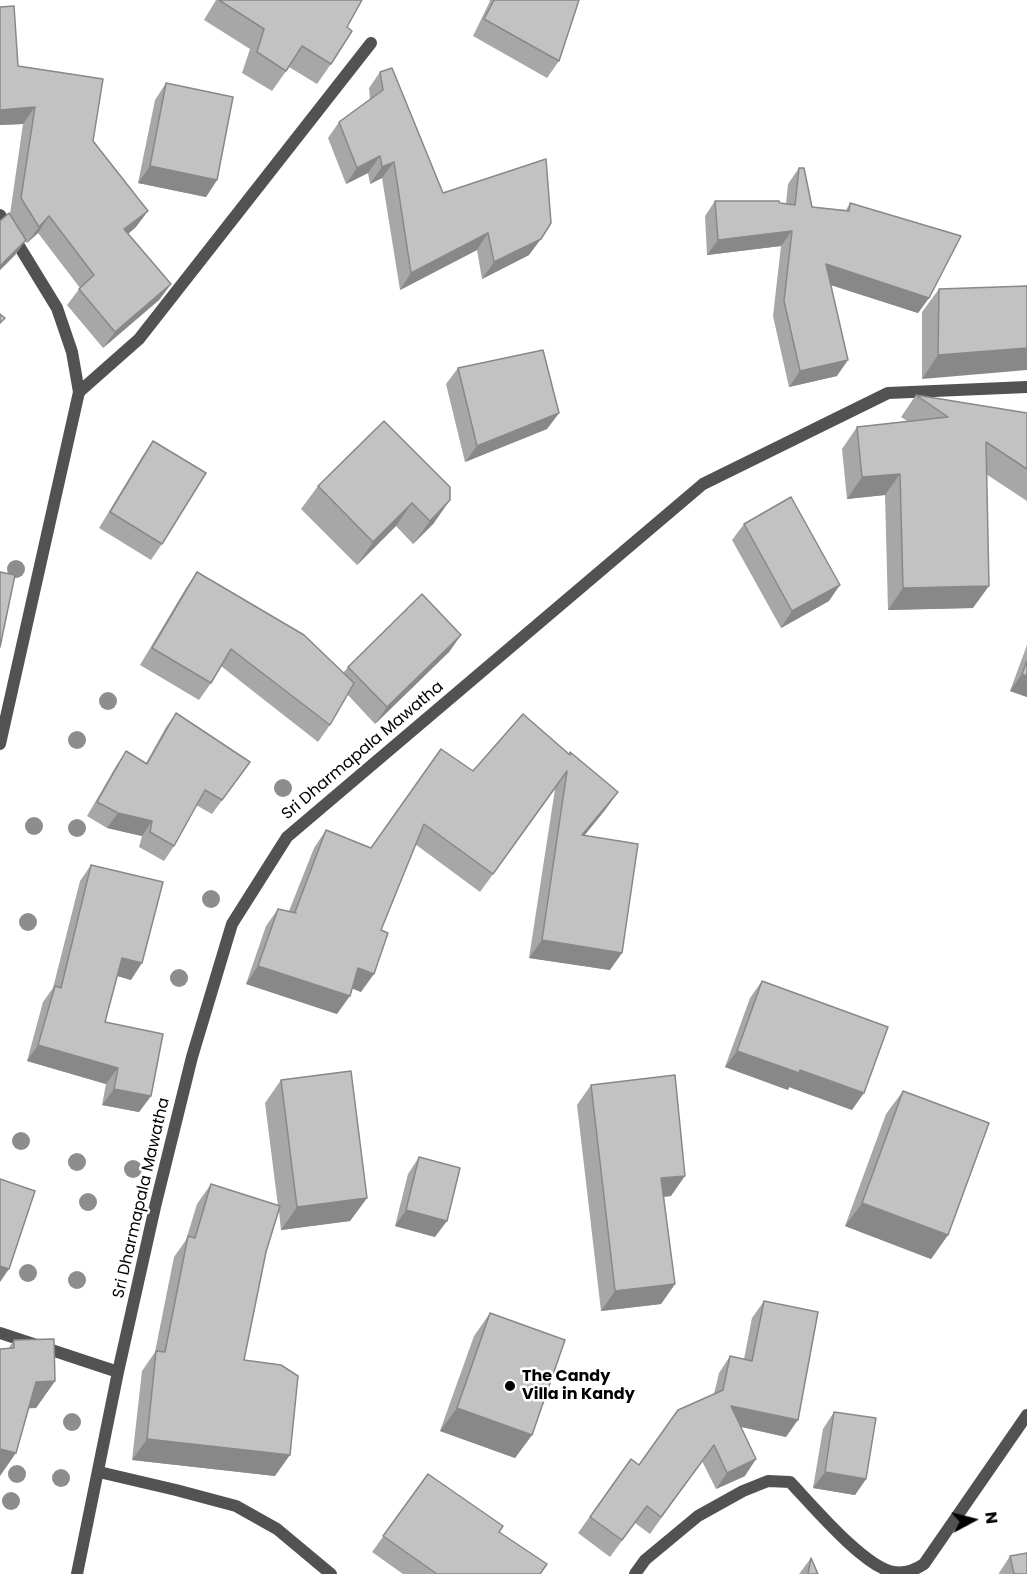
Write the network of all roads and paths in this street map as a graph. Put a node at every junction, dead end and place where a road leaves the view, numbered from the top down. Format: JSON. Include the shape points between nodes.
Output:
{"nodes":[{"id":1,"x":371,"y":43,"type":"dead end"},
{"id":2,"x":0,"y":215,"type":"edge"},
{"id":3,"x":1027,"y":387,"type":"edge"},
{"id":4,"x":79,"y":392,"type":"junction"},
{"id":5,"x":0,"y":744,"type":"edge"},
{"id":6,"x":0,"y":1333,"type":"edge"},
{"id":7,"x":118,"y":1372,"type":"junction"},
{"id":8,"x":1027,"y":1415,"type":"edge"},
{"id":9,"x":99,"y":1472,"type":"junction"},
{"id":10,"x":77,"y":1574,"type":"edge"},
{"id":11,"x":331,"y":1574,"type":"edge"},
{"id":12,"x":635,"y":1574,"type":"edge"}],
"edges":[{"from":1,"to":4,"type":"street","via":[[139,339]]},
{"from":2,"to":4,"type":"street","via":[[57,308],[72,352]]},
{"from":3,"to":7,"type":"street","name":"Sri Dharmapala Mawatha","via":[[888,393],[703,484],[287,837],[232,924],[192,1057]]},
{"from":4,"to":5,"type":"street"},
{"from":6,"to":7,"type":"street"},
{"from":7,"to":9,"type":"street","name":"Sri Dharmapala Mawatha"},
{"from":8,"to":12,"type":"street","via":[[924,1564],[914,1570],[892,1572],[873,1563],[790,1482],[768,1481],[698,1516],[645,1560]]},
{"from":9,"to":10,"type":"street","name":"Sri Dharmapala Mawatha"},
{"from":9,"to":11,"type":"street","via":[[236,1506],[277,1529]]}]}
